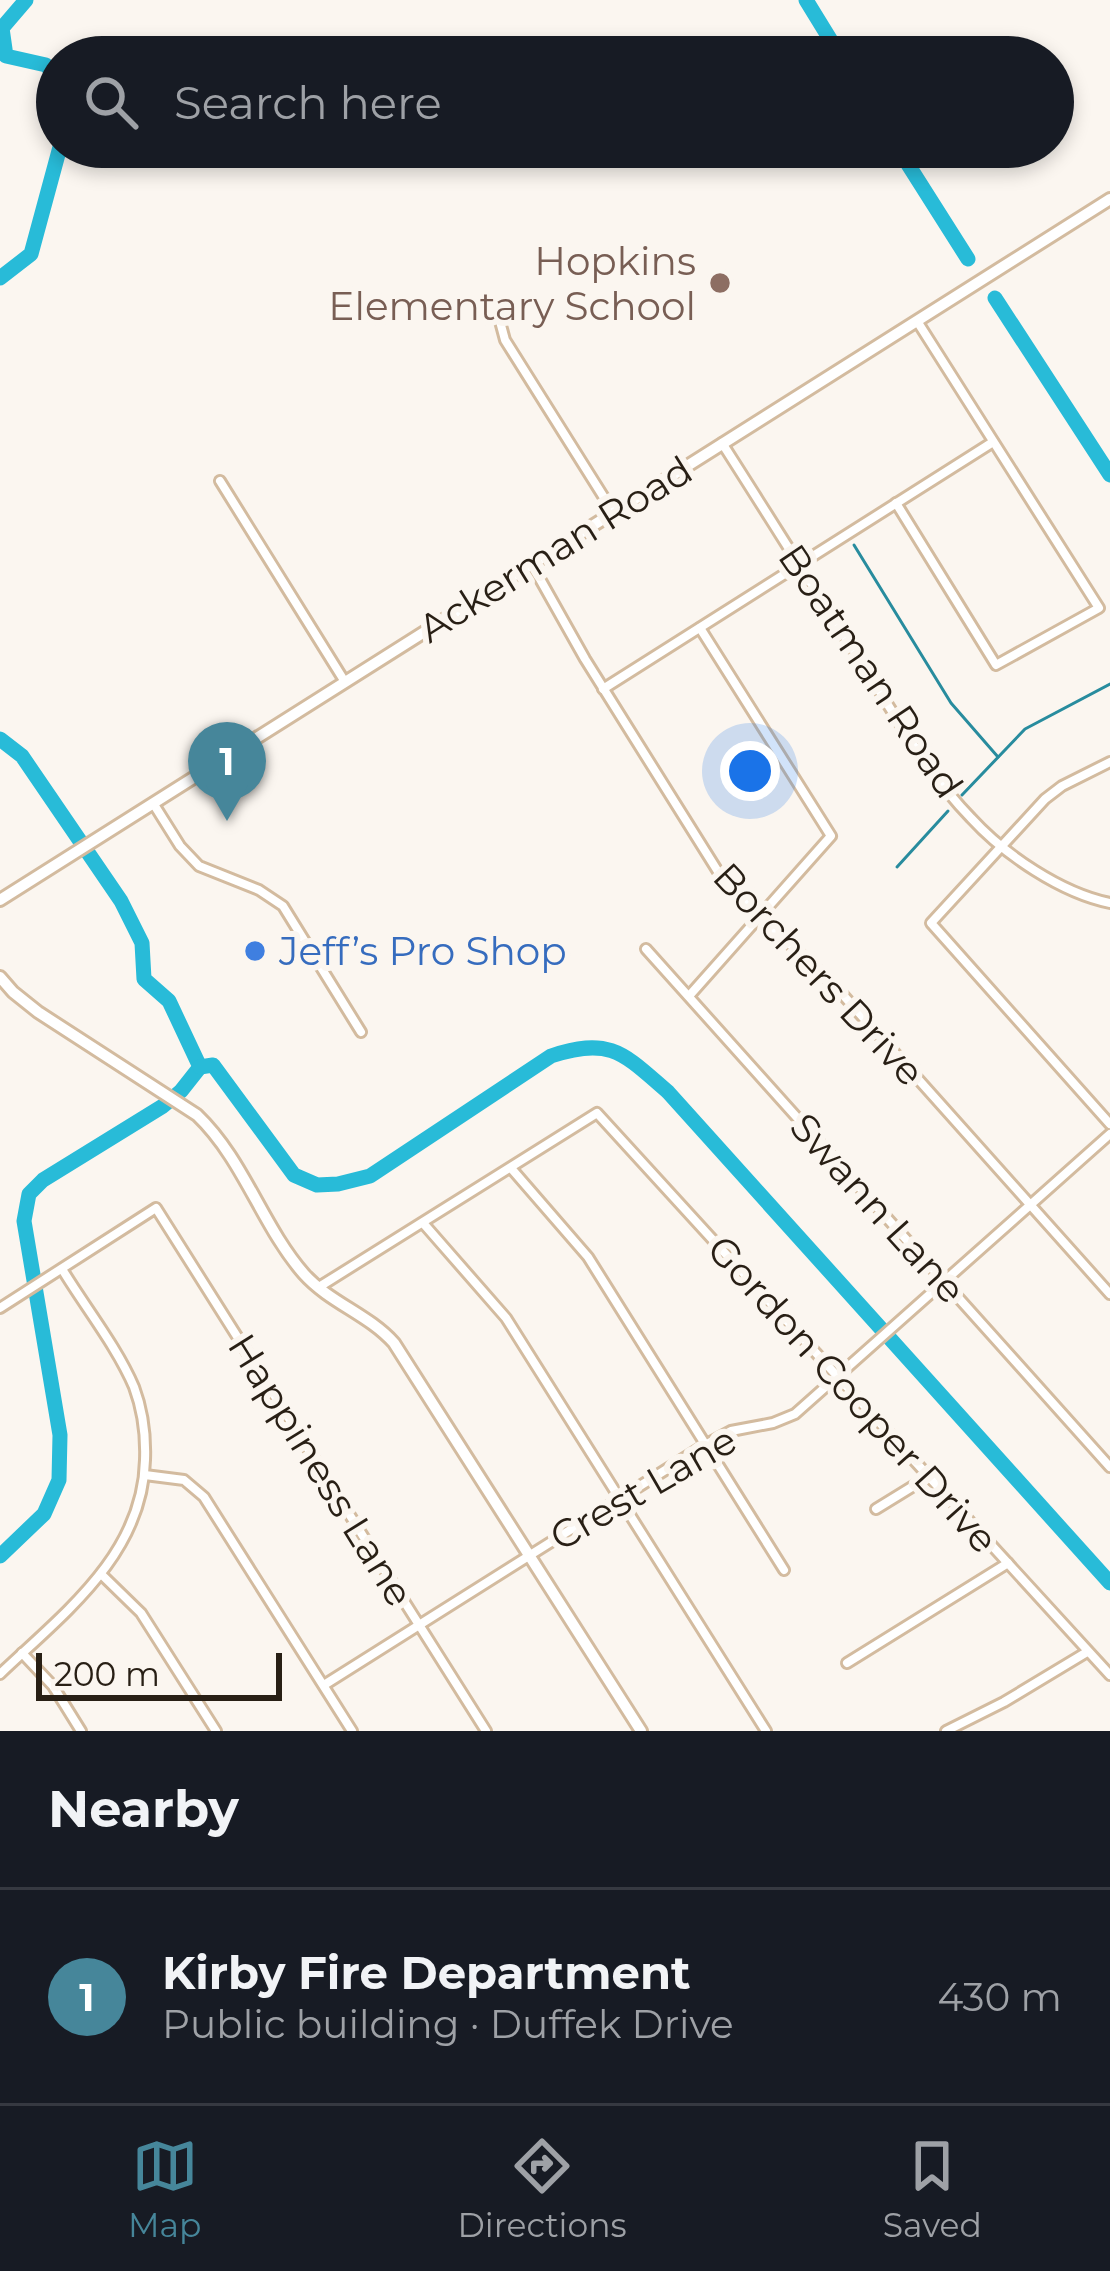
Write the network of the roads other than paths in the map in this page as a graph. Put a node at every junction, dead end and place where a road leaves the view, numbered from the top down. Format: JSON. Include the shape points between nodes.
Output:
{"nodes":[{"id":1,"x":1110,"y":200,"type":"edge"},
{"id":2,"x":498,"y":314,"type":"dead end"},
{"id":3,"x":917,"y":321,"type":"junction"},
{"id":4,"x":993,"y":442,"type":"junction"},
{"id":5,"x":722,"y":443,"type":"junction"},
{"id":6,"x":220,"y":481,"type":"dead end"},
{"id":7,"x":896,"y":503,"type":"junction"},
{"id":8,"x":613,"y":512,"type":"junction"},
{"id":9,"x":531,"y":563,"type":"junction"},
{"id":10,"x":799,"y":566,"type":"junction"},
{"id":11,"x":700,"y":628,"type":"junction"},
{"id":12,"x":345,"y":682,"type":"junction"},
{"id":13,"x":603,"y":689,"type":"junction"},
{"id":14,"x":1110,"y":762,"type":"edge"},
{"id":15,"x":153,"y":803,"type":"junction"},
{"id":16,"x":1003,"y":846,"type":"junction"},
{"id":17,"x":0,"y":900,"type":"edge"},
{"id":18,"x":1110,"y":903,"type":"edge"},
{"id":19,"x":760,"y":915,"type":"junction"},
{"id":20,"x":646,"y":949,"type":"dead end"},
{"id":21,"x":0,"y":977,"type":"edge"},
{"id":22,"x":688,"y":996,"type":"junction"},
{"id":23,"x":361,"y":1032,"type":"dead end"},
{"id":24,"x":1110,"y":1124,"type":"edge"},
{"id":25,"x":1110,"y":1134,"type":"edge"},
{"id":26,"x":511,"y":1168,"type":"junction"},
{"id":27,"x":1031,"y":1206,"type":"junction"},
{"id":28,"x":423,"y":1223,"type":"junction"},
{"id":29,"x":58,"y":1271,"type":"junction"},
{"id":30,"x":945,"y":1282,"type":"junction"},
{"id":31,"x":318,"y":1288,"type":"junction"},
{"id":32,"x":1110,"y":1294,"type":"edge"},
{"id":33,"x":0,"y":1308,"type":"edge"},
{"id":34,"x":837,"y":1378,"type":"junction"},
{"id":35,"x":705,"y":1445,"type":"junction"},
{"id":36,"x":1110,"y":1467,"type":"edge"},
{"id":37,"x":145,"y":1474,"type":"junction"},
{"id":38,"x":928,"y":1477,"type":"junction"},
{"id":39,"x":620,"y":1499,"type":"junction"},
{"id":40,"x":876,"y":1509,"type":"dead end"},
{"id":41,"x":531,"y":1554,"type":"junction"},
{"id":42,"x":1007,"y":1563,"type":"junction"},
{"id":43,"x":784,"y":1570,"type":"dead end"},
{"id":44,"x":101,"y":1574,"type":"junction"},
{"id":45,"x":419,"y":1625,"type":"junction"},
{"id":46,"x":1087,"y":1652,"type":"junction"},
{"id":47,"x":22,"y":1653,"type":"junction"},
{"id":48,"x":847,"y":1663,"type":"dead end"},
{"id":49,"x":0,"y":1674,"type":"edge"},
{"id":50,"x":1110,"y":1676,"type":"edge"},
{"id":51,"x":323,"y":1685,"type":"junction"},
{"id":52,"x":81,"y":1731,"type":"edge"},
{"id":53,"x":216,"y":1731,"type":"edge"},
{"id":54,"x":352,"y":1731,"type":"edge"},
{"id":55,"x":486,"y":1731,"type":"edge"},
{"id":56,"x":641,"y":1731,"type":"edge"},
{"id":57,"x":766,"y":1731,"type":"edge"},
{"id":58,"x":946,"y":1731,"type":"edge"}],
"edges":[{"from":1,"to":3,"type":"street","name":"Ackerman Road"},
{"from":2,"to":8,"type":"street","via":[[505,340]]},
{"from":3,"to":4,"type":"street"},
{"from":3,"to":5,"type":"street","name":"Ackerman Road"},
{"from":4,"to":7,"type":"street"},
{"from":4,"to":7,"type":"street","via":[[1099,608],[996,665]]},
{"from":5,"to":8,"type":"street","name":"Ackerman Road"},
{"from":5,"to":10,"type":"street","name":"Boatman Road"},
{"from":6,"to":12,"type":"street"},
{"from":7,"to":10,"type":"street"},
{"from":8,"to":9,"type":"street","name":"Ackerman Road"},
{"from":9,"to":12,"type":"street","name":"Ackerman Road"},
{"from":9,"to":13,"type":"street","name":"Borchers Drive"},
{"from":10,"to":11,"type":"street"},
{"from":10,"to":16,"type":"street","name":"Boatman Road","via":[[918,749],[971,819]]},
{"from":11,"to":13,"type":"street"},
{"from":11,"to":19,"type":"street","via":[[831,836]]},
{"from":12,"to":15,"type":"street","name":"Ackerman Road"},
{"from":13,"to":19,"type":"street","name":"Borchers Drive","via":[[727,886]]},
{"from":14,"to":16,"type":"street","via":[[1053,792]]},
{"from":15,"to":17,"type":"street","name":"Ackerman Road"},
{"from":15,"to":23,"type":"street","via":[[199,866],[283,906]]},
{"from":16,"to":18,"type":"street","name":"Boatman Road","via":[[1060,886]]},
{"from":16,"to":24,"type":"street","via":[[931,923]]},
{"from":19,"to":22,"type":"street"},
{"from":19,"to":27,"type":"street","name":"Borchers Drive","via":[[835,986]]},
{"from":20,"to":22,"type":"street","name":"Swann Lane"},
{"from":21,"to":31,"type":"street","via":[[216,1136]]},
{"from":22,"to":30,"type":"street","name":"Swann Lane"},
{"from":25,"to":27,"type":"street","name":"Crest Lane"},
{"from":26,"to":28,"type":"street"},
{"from":26,"to":34,"type":"street","name":"Gordon Cooper Drive","via":[[597,1113]]},
{"from":26,"to":35,"type":"street","via":[[588,1257]]},
{"from":27,"to":30,"type":"street","name":"Crest Lane"},
{"from":27,"to":32,"type":"street","name":"Borchers Drive"},
{"from":28,"to":31,"type":"street"},
{"from":28,"to":39,"type":"street","via":[[499,1307]]},
{"from":29,"to":33,"type":"street"},
{"from":29,"to":37,"type":"street","via":[[136,1393]]},
{"from":29,"to":45,"type":"street","name":"Happiness Lane","via":[[157,1208]]},
{"from":30,"to":34,"type":"street","name":"Crest Lane"},
{"from":30,"to":36,"type":"street","name":"Swann Lane"},
{"from":31,"to":41,"type":"street","via":[[394,1343]]},
{"from":34,"to":35,"type":"street","name":"Crest Lane","via":[[788,1418]]},
{"from":34,"to":38,"type":"street","name":"Gordon Cooper Drive"},
{"from":35,"to":39,"type":"street","name":"Crest Lane"},
{"from":35,"to":43,"type":"street"},
{"from":37,"to":44,"type":"street","via":[[134,1520]]},
{"from":37,"to":51,"type":"street","via":[[184,1480],[205,1497]]},
{"from":38,"to":40,"type":"street"},
{"from":38,"to":42,"type":"street","name":"Gordon Cooper Drive"},
{"from":39,"to":41,"type":"street","name":"Crest Lane"},
{"from":39,"to":57,"type":"street"},
{"from":41,"to":45,"type":"street","name":"Crest Lane"},
{"from":41,"to":56,"type":"street"},
{"from":42,"to":46,"type":"street","name":"Gordon Cooper Drive"},
{"from":42,"to":48,"type":"street"},
{"from":44,"to":47,"type":"street"},
{"from":44,"to":53,"type":"street","via":[[141,1613]]},
{"from":45,"to":51,"type":"street","name":"Crest Lane"},
{"from":45,"to":55,"type":"street","name":"Happiness Lane"},
{"from":46,"to":50,"type":"street","name":"Gordon Cooper Drive"},
{"from":46,"to":58,"type":"street"},
{"from":47,"to":49,"type":"street"},
{"from":47,"to":52,"type":"street"},
{"from":51,"to":54,"type":"street"}]}
